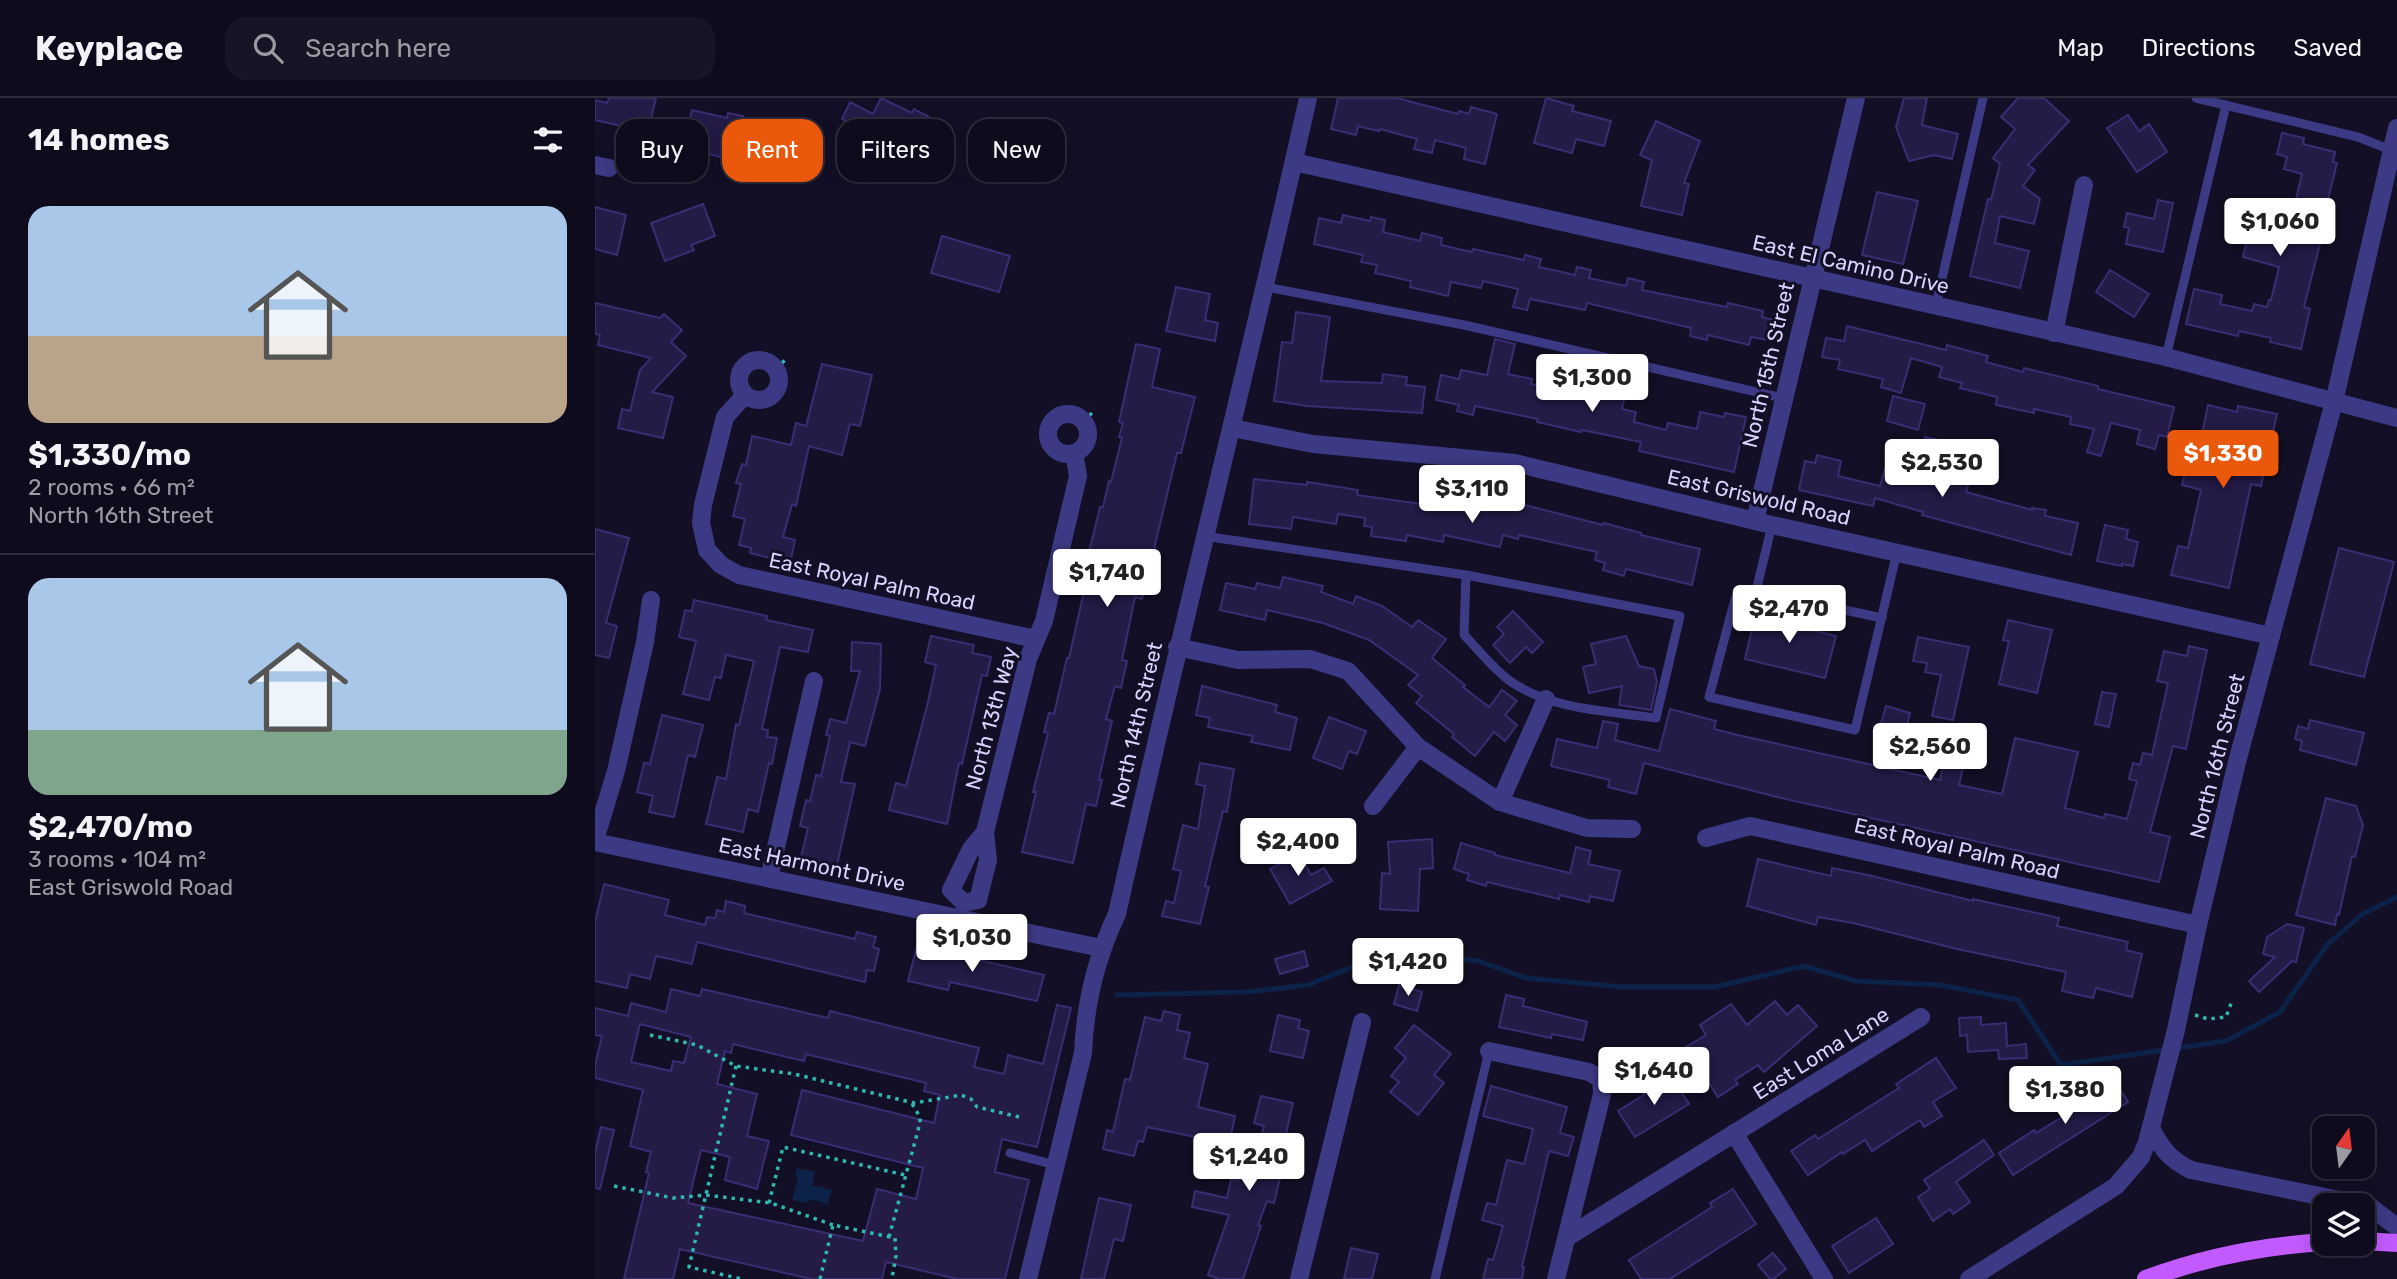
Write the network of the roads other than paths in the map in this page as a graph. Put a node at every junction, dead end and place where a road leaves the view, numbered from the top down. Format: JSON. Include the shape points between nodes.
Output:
{"nodes":[{"id":1,"x":1308,"y":98,"type":"edge"},
{"id":2,"x":1856,"y":98,"type":"edge"},
{"id":3,"x":1983,"y":98,"type":"edge"},
{"id":4,"x":2196,"y":98,"type":"edge"},
{"id":5,"x":2226,"y":106,"type":"junction"},
{"id":6,"x":2395,"y":139,"type":"edge"},
{"id":7,"x":1294,"y":162,"type":"junction"},
{"id":8,"x":2084,"y":185,"type":"dead end"},
{"id":9,"x":1812,"y":278,"type":"junction"},
{"id":10,"x":1266,"y":287,"type":"junction"},
{"id":11,"x":1936,"y":305,"type":"junction"},
{"id":12,"x":2054,"y":333,"type":"junction"},
{"id":13,"x":2166,"y":357,"type":"junction"},
{"id":14,"x":745,"y":395,"type":"junction"},
{"id":15,"x":1783,"y":398,"type":"junction"},
{"id":16,"x":2334,"y":402,"type":"junction"},
{"id":17,"x":2397,"y":418,"type":"edge"},
{"id":18,"x":1232,"y":428,"type":"junction"},
{"id":19,"x":1074,"y":453,"type":"junction"},
{"id":20,"x":1764,"y":523,"type":"junction"},
{"id":21,"x":1204,"y":536,"type":"junction"},
{"id":22,"x":1897,"y":552,"type":"junction"},
{"id":23,"x":1466,"y":575,"type":"junction"},
{"id":24,"x":1756,"y":591,"type":"junction"},
{"id":25,"x":651,"y":600,"type":"dead end"},
{"id":26,"x":1882,"y":618,"type":"junction"},
{"id":27,"x":2271,"y":636,"type":"junction"},
{"id":28,"x":1036,"y":639,"type":"junction"},
{"id":29,"x":1177,"y":647,"type":"junction"},
{"id":30,"x":814,"y":681,"type":"dead end"},
{"id":31,"x":1546,"y":699,"type":"junction"},
{"id":32,"x":1418,"y":747,"type":"junction"},
{"id":33,"x":1500,"y":802,"type":"junction"},
{"id":34,"x":1373,"y":806,"type":"dead end"},
{"id":35,"x":1632,"y":829,"type":"dead end"},
{"id":36,"x":1706,"y":838,"type":"dead end"},
{"id":37,"x":595,"y":841,"type":"edge"},
{"id":38,"x":769,"y":878,"type":"junction"},
{"id":39,"x":961,"y":911,"type":"junction"},
{"id":40,"x":2198,"y":925,"type":"junction"},
{"id":41,"x":1101,"y":947,"type":"junction"},
{"id":42,"x":1921,"y":1017,"type":"dead end"},
{"id":43,"x":1362,"y":1022,"type":"dead end"},
{"id":44,"x":1489,"y":1051,"type":"joint"},
{"id":45,"x":2151,"y":1128,"type":"junction"},
{"id":46,"x":1734,"y":1133,"type":"junction"},
{"id":47,"x":1010,"y":1153,"type":"dead end"},
{"id":48,"x":1055,"y":1165,"type":"junction"},
{"id":49,"x":2397,"y":1227,"type":"edge"},
{"id":50,"x":1566,"y":1238,"type":"junction"},
{"id":51,"x":2375,"y":1242,"type":"edge"},
{"id":52,"x":2312,"y":1243,"type":"edge"},
{"id":53,"x":2397,"y":1243,"type":"edge"},
{"id":54,"x":1028,"y":1279,"type":"edge"},
{"id":55,"x":1299,"y":1279,"type":"edge"},
{"id":56,"x":1435,"y":1279,"type":"edge"},
{"id":57,"x":1556,"y":1279,"type":"edge"},
{"id":58,"x":1824,"y":1279,"type":"edge"},
{"id":59,"x":1969,"y":1279,"type":"edge"},
{"id":60,"x":2146,"y":1279,"type":"edge"}],
"edges":[{"from":1,"to":7,"type":"street","name":"North 14th Street"},
{"from":2,"to":9,"type":"street","name":"North 15th Street"},
{"from":3,"to":11,"type":"lane"},
{"from":4,"to":5,"type":"lane"},
{"from":5,"to":6,"type":"lane","via":[[2358,137]]},
{"from":5,"to":13,"type":"lane"},
{"from":6,"to":16,"type":"street","name":"North 16th Street"},
{"from":7,"to":9,"type":"street","name":"East El Camino Drive"},
{"from":7,"to":10,"type":"street","name":"North 14th Street"},
{"from":8,"to":12,"type":"street"},
{"from":9,"to":11,"type":"street","name":"East El Camino Drive"},
{"from":9,"to":15,"type":"street","name":"North 15th Street"},
{"from":10,"to":15,"type":"lane","via":[[1464,325]]},
{"from":10,"to":18,"type":"street","name":"North 14th Street"},
{"from":11,"to":12,"type":"street","name":"East El Camino Drive"},
{"from":12,"to":13,"type":"street","name":"East El Camino Drive"},
{"from":13,"to":16,"type":"street","name":"East El Camino Drive"},
{"from":14,"to":14,"type":"street","via":[[739,384],[745,366],[756,360],[782,363],[774,395],[763,401]]},
{"from":14,"to":28,"type":"street","name":"East Royal Palm Road","via":[[725,417],[703,505],[701,523],[707,550],[721,565],[739,575]]},
{"from":15,"to":20,"type":"street","name":"North 15th Street"},
{"from":16,"to":17,"type":"street","name":"East El Camino Drive"},
{"from":16,"to":27,"type":"street","name":"North 16th Street"},
{"from":18,"to":20,"type":"street","name":"East Griswold Road","via":[[1313,444],[1515,463]]},
{"from":18,"to":21,"type":"street","name":"North 14th Street"},
{"from":19,"to":19,"type":"street","name":"North 13th Way","via":[[1062,453],[1051,445],[1048,427],[1056,417],[1068,413],[1090,415],[1087,440]]},
{"from":19,"to":28,"type":"street","name":"North 13th Way","via":[[1078,476]]},
{"from":20,"to":22,"type":"street","name":"East Griswold Road"},
{"from":20,"to":24,"type":"lane"},
{"from":21,"to":23,"type":"lane"},
{"from":21,"to":29,"type":"street","name":"North 14th Street"},
{"from":22,"to":26,"type":"lane"},
{"from":22,"to":27,"type":"street","name":"East Griswold Road"},
{"from":23,"to":31,"type":"lane","via":[[1464,635],[1510,681]]},
{"from":23,"to":31,"type":"lane","via":[[1680,616],[1657,718]]},
{"from":24,"to":26,"type":"lane"},
{"from":24,"to":26,"type":"lane","via":[[1735,599],[1709,697],[1855,730]]},
{"from":25,"to":37,"type":"street","via":[[616,772]]},
{"from":27,"to":40,"type":"street","name":"North 16th Street"},
{"from":28,"to":39,"type":"street","name":"North 13th Way","via":[[985,832],[988,860],[978,900]]},
{"from":29,"to":32,"type":"street","via":[[1238,660],[1310,659],[1348,671]]},
{"from":29,"to":41,"type":"street","name":"North 14th Street","via":[[1117,914]]},
{"from":30,"to":38,"type":"street"},
{"from":31,"to":33,"type":"street"},
{"from":32,"to":33,"type":"street"},
{"from":32,"to":34,"type":"street"},
{"from":33,"to":35,"type":"street","via":[[1587,828]]},
{"from":36,"to":40,"type":"street","name":"East Royal Palm Road","via":[[1750,826]]},
{"from":37,"to":38,"type":"street","name":"East Harmont Drive"},
{"from":38,"to":39,"type":"street","name":"East Harmont Drive"},
{"from":39,"to":41,"type":"street","name":"East Harmont Drive"},
{"from":40,"to":45,"type":"street","name":"North 16th Street"},
{"from":41,"to":48,"type":"street","name":"North 14th Street","via":[[1084,1026],[1083,1054]]},
{"from":42,"to":46,"type":"street","name":"East Loma Lane"},
{"from":43,"to":55,"type":"street"},
{"from":44,"to":50,"type":"street","via":[[1589,1072],[1601,1079],[1602,1094]]},
{"from":44,"to":56,"type":"lane"},
{"from":45,"to":49,"type":"street","via":[[2167,1154],[2191,1170],[2369,1206]]},
{"from":45,"to":59,"type":"street","name":"North 16th Street","via":[[2141,1157],[2116,1186]]},
{"from":46,"to":50,"type":"street","name":"East Loma Lane"},
{"from":46,"to":58,"type":"street"},
{"from":47,"to":48,"type":"lane"},
{"from":48,"to":54,"type":"street","name":"North 14th Street"},
{"from":50,"to":57,"type":"street"},
{"from":51,"to":53,"type":"main road"},
{"from":52,"to":60,"type":"main road","via":[[2210,1258]]}]}
